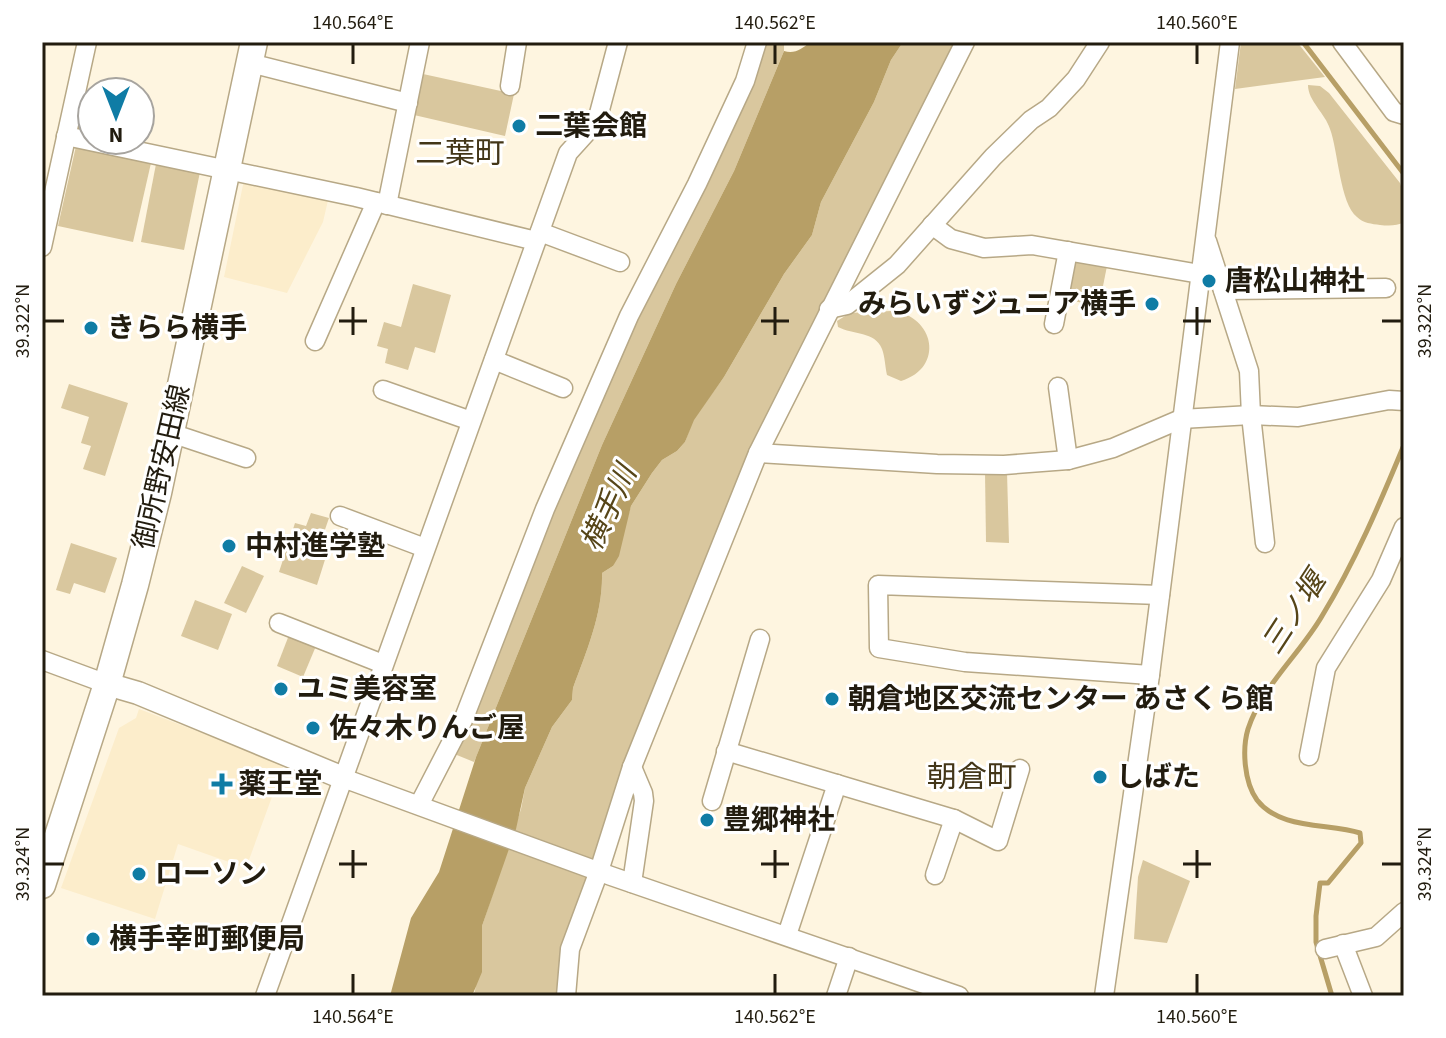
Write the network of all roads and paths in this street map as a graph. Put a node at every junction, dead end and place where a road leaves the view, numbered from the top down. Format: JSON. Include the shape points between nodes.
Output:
{"nodes":[{"id":1,"x":87,"y":42,"type":"edge"},
{"id":2,"x":420,"y":42,"type":"edge"},
{"id":3,"x":517,"y":42,"type":"edge"},
{"id":4,"x":618,"y":42,"type":"edge"},
{"id":5,"x":757,"y":42,"type":"edge"},
{"id":6,"x":965,"y":42,"type":"edge"},
{"id":7,"x":1100,"y":42,"type":"edge"},
{"id":8,"x":1230,"y":42,"type":"edge"},
{"id":9,"x":1342,"y":42,"type":"edge"},
{"id":10,"x":252,"y":53,"type":"edge"},
{"id":11,"x":510,"y":86,"type":"dead end"},
{"id":12,"x":408,"y":103,"type":"junction"},
{"id":13,"x":1404,"y":115,"type":"edge"},
{"id":14,"x":66,"y":136,"type":"junction"},
{"id":15,"x":227,"y":170,"type":"junction"},
{"id":16,"x":382,"y":204,"type":"junction"},
{"id":17,"x":45,"y":219,"type":"edge"},
{"id":18,"x":932,"y":225,"type":"junction"},
{"id":19,"x":1205,"y":234,"type":"junction"},
{"id":20,"x":538,"y":236,"type":"junction"},
{"id":21,"x":42,"y":247,"type":"edge"},
{"id":22,"x":1068,"y":251,"type":"junction"},
{"id":23,"x":620,"y":262,"type":"dead end"},
{"id":24,"x":1200,"y":274,"type":"junction"},
{"id":25,"x":1386,"y":288,"type":"dead end"},
{"id":26,"x":1223,"y":290,"type":"junction"},
{"id":27,"x":829,"y":309,"type":"junction"},
{"id":28,"x":1054,"y":324,"type":"dead end"},
{"id":29,"x":315,"y":341,"type":"dead end"},
{"id":30,"x":494,"y":360,"type":"junction"},
{"id":31,"x":1058,"y":387,"type":"dead end"},
{"id":32,"x":563,"y":388,"type":"dead end"},
{"id":33,"x":383,"y":390,"type":"dead end"},
{"id":34,"x":1404,"y":401,"type":"edge"},
{"id":35,"x":1251,"y":415,"type":"junction"},
{"id":36,"x":1181,"y":419,"type":"junction"},
{"id":37,"x":471,"y":421,"type":"junction"},
{"id":38,"x":171,"y":433,"type":"junction"},
{"id":39,"x":758,"y":453,"type":"junction"},
{"id":40,"x":246,"y":458,"type":"dead end"},
{"id":41,"x":1068,"y":460,"type":"junction"},
{"id":42,"x":340,"y":516,"type":"dead end"},
{"id":43,"x":1404,"y":527,"type":"edge"},
{"id":44,"x":1265,"y":543,"type":"dead end"},
{"id":45,"x":425,"y":548,"type":"junction"},
{"id":46,"x":1160,"y":595,"type":"junction"},
{"id":47,"x":279,"y":623,"type":"dead end"},
{"id":48,"x":760,"y":639,"type":"dead end"},
{"id":49,"x":42,"y":660,"type":"edge"},
{"id":50,"x":383,"y":664,"type":"junction"},
{"id":51,"x":1150,"y":675,"type":"junction"},
{"id":52,"x":107,"y":684,"type":"junction"},
{"id":53,"x":726,"y":751,"type":"junction"},
{"id":54,"x":1309,"y":756,"type":"dead end"},
{"id":55,"x":632,"y":767,"type":"junction"},
{"id":56,"x":1020,"y":769,"type":"dead end"},
{"id":57,"x":343,"y":778,"type":"junction"},
{"id":58,"x":837,"y":784,"type":"junction"},
{"id":59,"x":712,"y":801,"type":"dead end"},
{"id":60,"x":422,"y":806,"type":"junction"},
{"id":61,"x":954,"y":819,"type":"junction"},
{"id":62,"x":593,"y":869,"type":"junction"},
{"id":63,"x":935,"y":875,"type":"dead end"},
{"id":64,"x":632,"y":883,"type":"junction"},
{"id":65,"x":42,"y":885,"type":"edge"},
{"id":66,"x":1404,"y":912,"type":"edge"},
{"id":67,"x":787,"y":935,"type":"junction"},
{"id":68,"x":849,"y":957,"type":"junction"},
{"id":69,"x":265,"y":996,"type":"edge"},
{"id":70,"x":566,"y":996,"type":"edge"},
{"id":71,"x":836,"y":996,"type":"edge"},
{"id":72,"x":959,"y":996,"type":"edge"},
{"id":73,"x":1104,"y":996,"type":"edge"},
{"id":74,"x":1363,"y":996,"type":"edge"}],
"edges":[{"from":1,"to":14,"type":"street"},
{"from":2,"to":12,"type":"street"},
{"from":3,"to":11,"type":"street"},
{"from":4,"to":20,"type":"street","via":[[597,121],[568,153]]},
{"from":5,"to":60,"type":"street","via":[[745,81],[697,184],[629,316],[545,509],[464,718]]},
{"from":6,"to":27,"type":"street"},
{"from":7,"to":18,"type":"street","via":[[1076,79],[993,157]]},
{"from":8,"to":19,"type":"street"},
{"from":9,"to":13,"type":"street","via":[[1394,112]]},
{"from":10,"to":12,"type":"street"},
{"from":10,"to":15,"type":"main road","name":"御所野安田線"},
{"from":12,"to":16,"type":"street"},
{"from":14,"to":15,"type":"street"},
{"from":14,"to":17,"type":"street"},
{"from":15,"to":16,"type":"street"},
{"from":15,"to":38,"type":"main road","name":"御所野安田線"},
{"from":16,"to":20,"type":"street"},
{"from":16,"to":29,"type":"street"},
{"from":17,"to":21,"type":"street"},
{"from":18,"to":22,"type":"street","via":[[951,239],[984,248],[1032,245]]},
{"from":18,"to":27,"type":"street","via":[[897,265],[847,305]]},
{"from":19,"to":24,"type":"street"},
{"from":19,"to":26,"type":"street"},
{"from":20,"to":23,"type":"street"},
{"from":20,"to":30,"type":"street"},
{"from":22,"to":24,"type":"street"},
{"from":22,"to":28,"type":"street"},
{"from":24,"to":36,"type":"street"},
{"from":25,"to":26,"type":"street"},
{"from":26,"to":35,"type":"street","via":[[1249,371]]},
{"from":27,"to":39,"type":"street"},
{"from":30,"to":32,"type":"street"},
{"from":30,"to":37,"type":"street"},
{"from":31,"to":41,"type":"street"},
{"from":33,"to":37,"type":"street"},
{"from":34,"to":35,"type":"street","via":[[1298,417]]},
{"from":35,"to":36,"type":"street"},
{"from":35,"to":44,"type":"street"},
{"from":36,"to":41,"type":"street","via":[[1113,448]]},
{"from":36,"to":46,"type":"street"},
{"from":37,"to":45,"type":"street"},
{"from":38,"to":40,"type":"street"},
{"from":38,"to":52,"type":"main road","name":"御所野安田線"},
{"from":39,"to":41,"type":"street","via":[[937,464]]},
{"from":39,"to":55,"type":"street"},
{"from":42,"to":45,"type":"street"},
{"from":43,"to":54,"type":"street","via":[[1381,580],[1326,668]]},
{"from":45,"to":50,"type":"street"},
{"from":46,"to":51,"type":"street"},
{"from":46,"to":51,"type":"street","via":[[878,585],[879,648],[965,662]]},
{"from":47,"to":50,"type":"street"},
{"from":48,"to":53,"type":"street"},
{"from":49,"to":52,"type":"street"},
{"from":50,"to":57,"type":"street"},
{"from":51,"to":73,"type":"street"},
{"from":52,"to":57,"type":"street"},
{"from":52,"to":65,"type":"main road","name":"御所野安田線"},
{"from":53,"to":58,"type":"street"},
{"from":53,"to":59,"type":"street"},
{"from":55,"to":62,"type":"street"},
{"from":55,"to":64,"type":"street","via":[[644,801]]},
{"from":56,"to":61,"type":"street","via":[[998,841]]},
{"from":57,"to":60,"type":"street"},
{"from":57,"to":69,"type":"street"},
{"from":58,"to":61,"type":"street"},
{"from":58,"to":67,"type":"street"},
{"from":60,"to":62,"type":"street"},
{"from":61,"to":63,"type":"street"},
{"from":62,"to":64,"type":"street"},
{"from":62,"to":70,"type":"street","via":[[570,949]]},
{"from":64,"to":67,"type":"street"},
{"from":66,"to":74,"type":"street","via":[[1376,937],[1334,947]]},
{"from":67,"to":68,"type":"street"},
{"from":68,"to":71,"type":"street"},
{"from":68,"to":72,"type":"street"}]}
